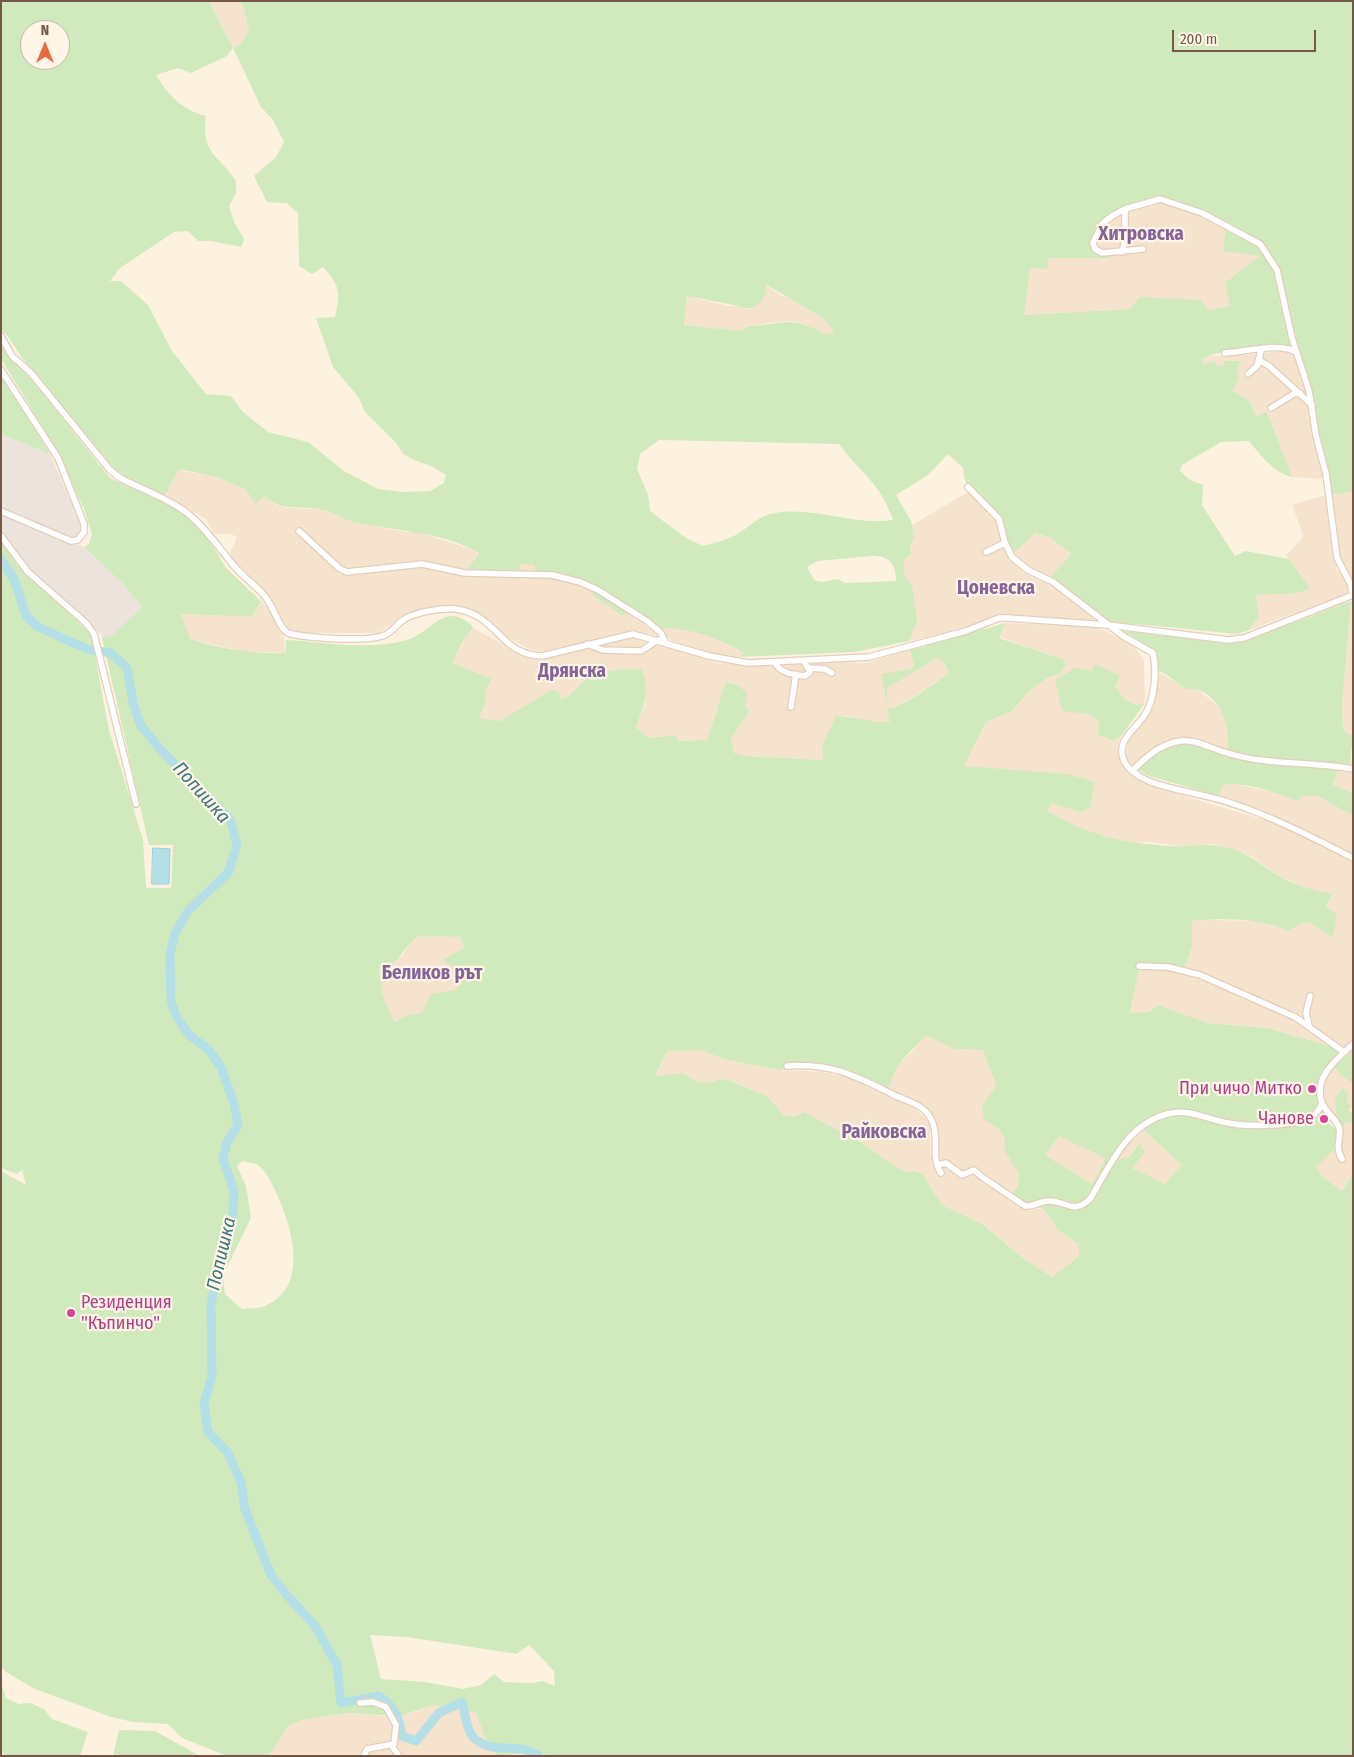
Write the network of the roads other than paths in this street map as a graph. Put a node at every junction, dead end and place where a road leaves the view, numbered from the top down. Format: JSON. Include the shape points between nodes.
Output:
{"nodes":[{"id":1,"x":1124,"y":209,"type":"junction"},
{"id":2,"x":1143,"y":249,"type":"dead end"},
{"id":3,"x":1122,"y":252,"type":"junction"},
{"id":4,"x":1,"y":336,"type":"edge"},
{"id":5,"x":1261,"y":350,"type":"junction"},
{"id":6,"x":1225,"y":353,"type":"dead end"},
{"id":7,"x":1296,"y":353,"type":"junction"},
{"id":8,"x":1260,"y":361,"type":"junction"},
{"id":9,"x":1,"y":370,"type":"edge"},
{"id":10,"x":1248,"y":374,"type":"dead end"},
{"id":11,"x":1300,"y":392,"type":"junction"},
{"id":12,"x":1312,"y":405,"type":"junction"},
{"id":13,"x":1272,"y":408,"type":"dead end"},
{"id":14,"x":968,"y":487,"type":"dead end"},
{"id":15,"x":1,"y":511,"type":"edge"},
{"id":16,"x":299,"y":531,"type":"dead end"},
{"id":17,"x":1,"y":536,"type":"edge"},
{"id":18,"x":1005,"y":543,"type":"junction"},
{"id":19,"x":986,"y":552,"type":"dead end"},
{"id":20,"x":1352,"y":595,"type":"edge"},
{"id":21,"x":1108,"y":625,"type":"junction"},
{"id":22,"x":661,"y":641,"type":"junction"},
{"id":23,"x":587,"y":644,"type":"junction"},
{"id":24,"x":804,"y":661,"type":"junction"},
{"id":25,"x":775,"y":662,"type":"junction"},
{"id":26,"x":808,"y":668,"type":"junction"},
{"id":27,"x":832,"y":673,"type":"dead end"},
{"id":28,"x":796,"y":674,"type":"junction"},
{"id":29,"x":792,"y":707,"type":"dead end"},
{"id":30,"x":1353,"y":768,"type":"edge"},
{"id":31,"x":1132,"y":771,"type":"junction"},
{"id":32,"x":136,"y":804,"type":"dead end"},
{"id":33,"x":1353,"y":858,"type":"edge"},
{"id":34,"x":1139,"y":966,"type":"dead end"},
{"id":35,"x":1310,"y":996,"type":"dead end"},
{"id":36,"x":1309,"y":1026,"type":"junction"},
{"id":37,"x":1353,"y":1044,"type":"edge"},
{"id":38,"x":1344,"y":1052,"type":"junction"},
{"id":39,"x":787,"y":1066,"type":"dead end"},
{"id":40,"x":1322,"y":1103,"type":"junction"},
{"id":41,"x":1342,"y":1159,"type":"dead end"},
{"id":42,"x":937,"y":1165,"type":"junction"},
{"id":43,"x":941,"y":1173,"type":"dead end"},
{"id":44,"x":360,"y":1703,"type":"dead end"},
{"id":45,"x":392,"y":1746,"type":"junction"},
{"id":46,"x":364,"y":1756,"type":"edge"},
{"id":47,"x":400,"y":1756,"type":"edge"}],
"edges":[{"from":1,"to":3,"type":"street","via":[[1126,239]]},
{"from":1,"to":3,"type":"street","via":[[1102,224],[1093,242],[1095,249],[1102,253]]},
{"from":1,"to":7,"type":"street","via":[[1160,199],[1202,213],[1260,244],[1277,270]]},
{"from":2,"to":3,"type":"street"},
{"from":4,"to":23,"type":"street","via":[[12,356],[31,373],[110,470],[187,512],[268,600],[284,632],[321,637],[380,637],[408,618],[454,609],[485,621],[509,645],[530,656]]},
{"from":5,"to":6,"type":"street"},
{"from":5,"to":7,"type":"street","via":[[1281,346]]},
{"from":5,"to":8,"type":"street"},
{"from":7,"to":12,"type":"street"},
{"from":8,"to":10,"type":"street"},
{"from":8,"to":11,"type":"street"},
{"from":9,"to":15,"type":"street","via":[[58,458],[84,524],[84,532],[80,538],[71,541]]},
{"from":11,"to":12,"type":"street"},
{"from":11,"to":13,"type":"street"},
{"from":12,"to":20,"type":"street","via":[[1326,474],[1337,558],[1351,585]]},
{"from":14,"to":18,"type":"street","via":[[999,519]]},
{"from":16,"to":22,"type":"street","via":[[347,572],[422,564],[465,573],[552,574],[580,582],[646,621],[661,633]]},
{"from":17,"to":32,"type":"street","via":[[25,568],[90,626],[97,640]]},
{"from":18,"to":19,"type":"street"},
{"from":18,"to":21,"type":"street","via":[[1018,564],[1053,582]]},
{"from":20,"to":21,"type":"street","via":[[1244,638],[1228,640]]},
{"from":21,"to":24,"type":"street","via":[[999,618],[882,655]]},
{"from":21,"to":31,"type":"street","via":[[1150,651],[1154,657],[1150,703],[1122,750]]},
{"from":22,"to":23,"type":"street","via":[[633,634]]},
{"from":22,"to":23,"type":"street","via":[[641,651],[603,650]]},
{"from":22,"to":25,"type":"street","via":[[729,660]]},
{"from":24,"to":25,"type":"street"},
{"from":24,"to":26,"type":"street"},
{"from":25,"to":28,"type":"street","via":[[783,672]]},
{"from":26,"to":27,"type":"street"},
{"from":26,"to":28,"type":"street","via":[[810,672],[807,675]]},
{"from":28,"to":29,"type":"street"},
{"from":30,"to":31,"type":"street","via":[[1253,760],[1182,741],[1158,749]]},
{"from":31,"to":33,"type":"street","via":[[1150,782],[1262,814]]},
{"from":34,"to":36,"type":"street","via":[[1200,975]]},
{"from":35,"to":36,"type":"street","via":[[1306,1013]]},
{"from":36,"to":38,"type":"street"},
{"from":37,"to":38,"type":"street"},
{"from":38,"to":40,"type":"street","via":[[1323,1075],[1320,1084]]},
{"from":39,"to":42,"type":"street","via":[[842,1070],[918,1105],[930,1116],[934,1126]]},
{"from":40,"to":41,"type":"street","via":[[1338,1124],[1338,1152]]},
{"from":40,"to":42,"type":"street","via":[[1308,1119],[1279,1124],[1234,1124],[1193,1113],[1167,1114],[1137,1130],[1118,1151],[1090,1199],[1076,1207],[1048,1201],[1025,1206],[974,1170],[962,1175],[948,1164]]},
{"from":42,"to":43,"type":"street"},
{"from":44,"to":45,"type":"street","via":[[373,1702],[390,1710],[396,1733]]},
{"from":45,"to":46,"type":"street","via":[[370,1748]]},
{"from":45,"to":47,"type":"street"}]}
